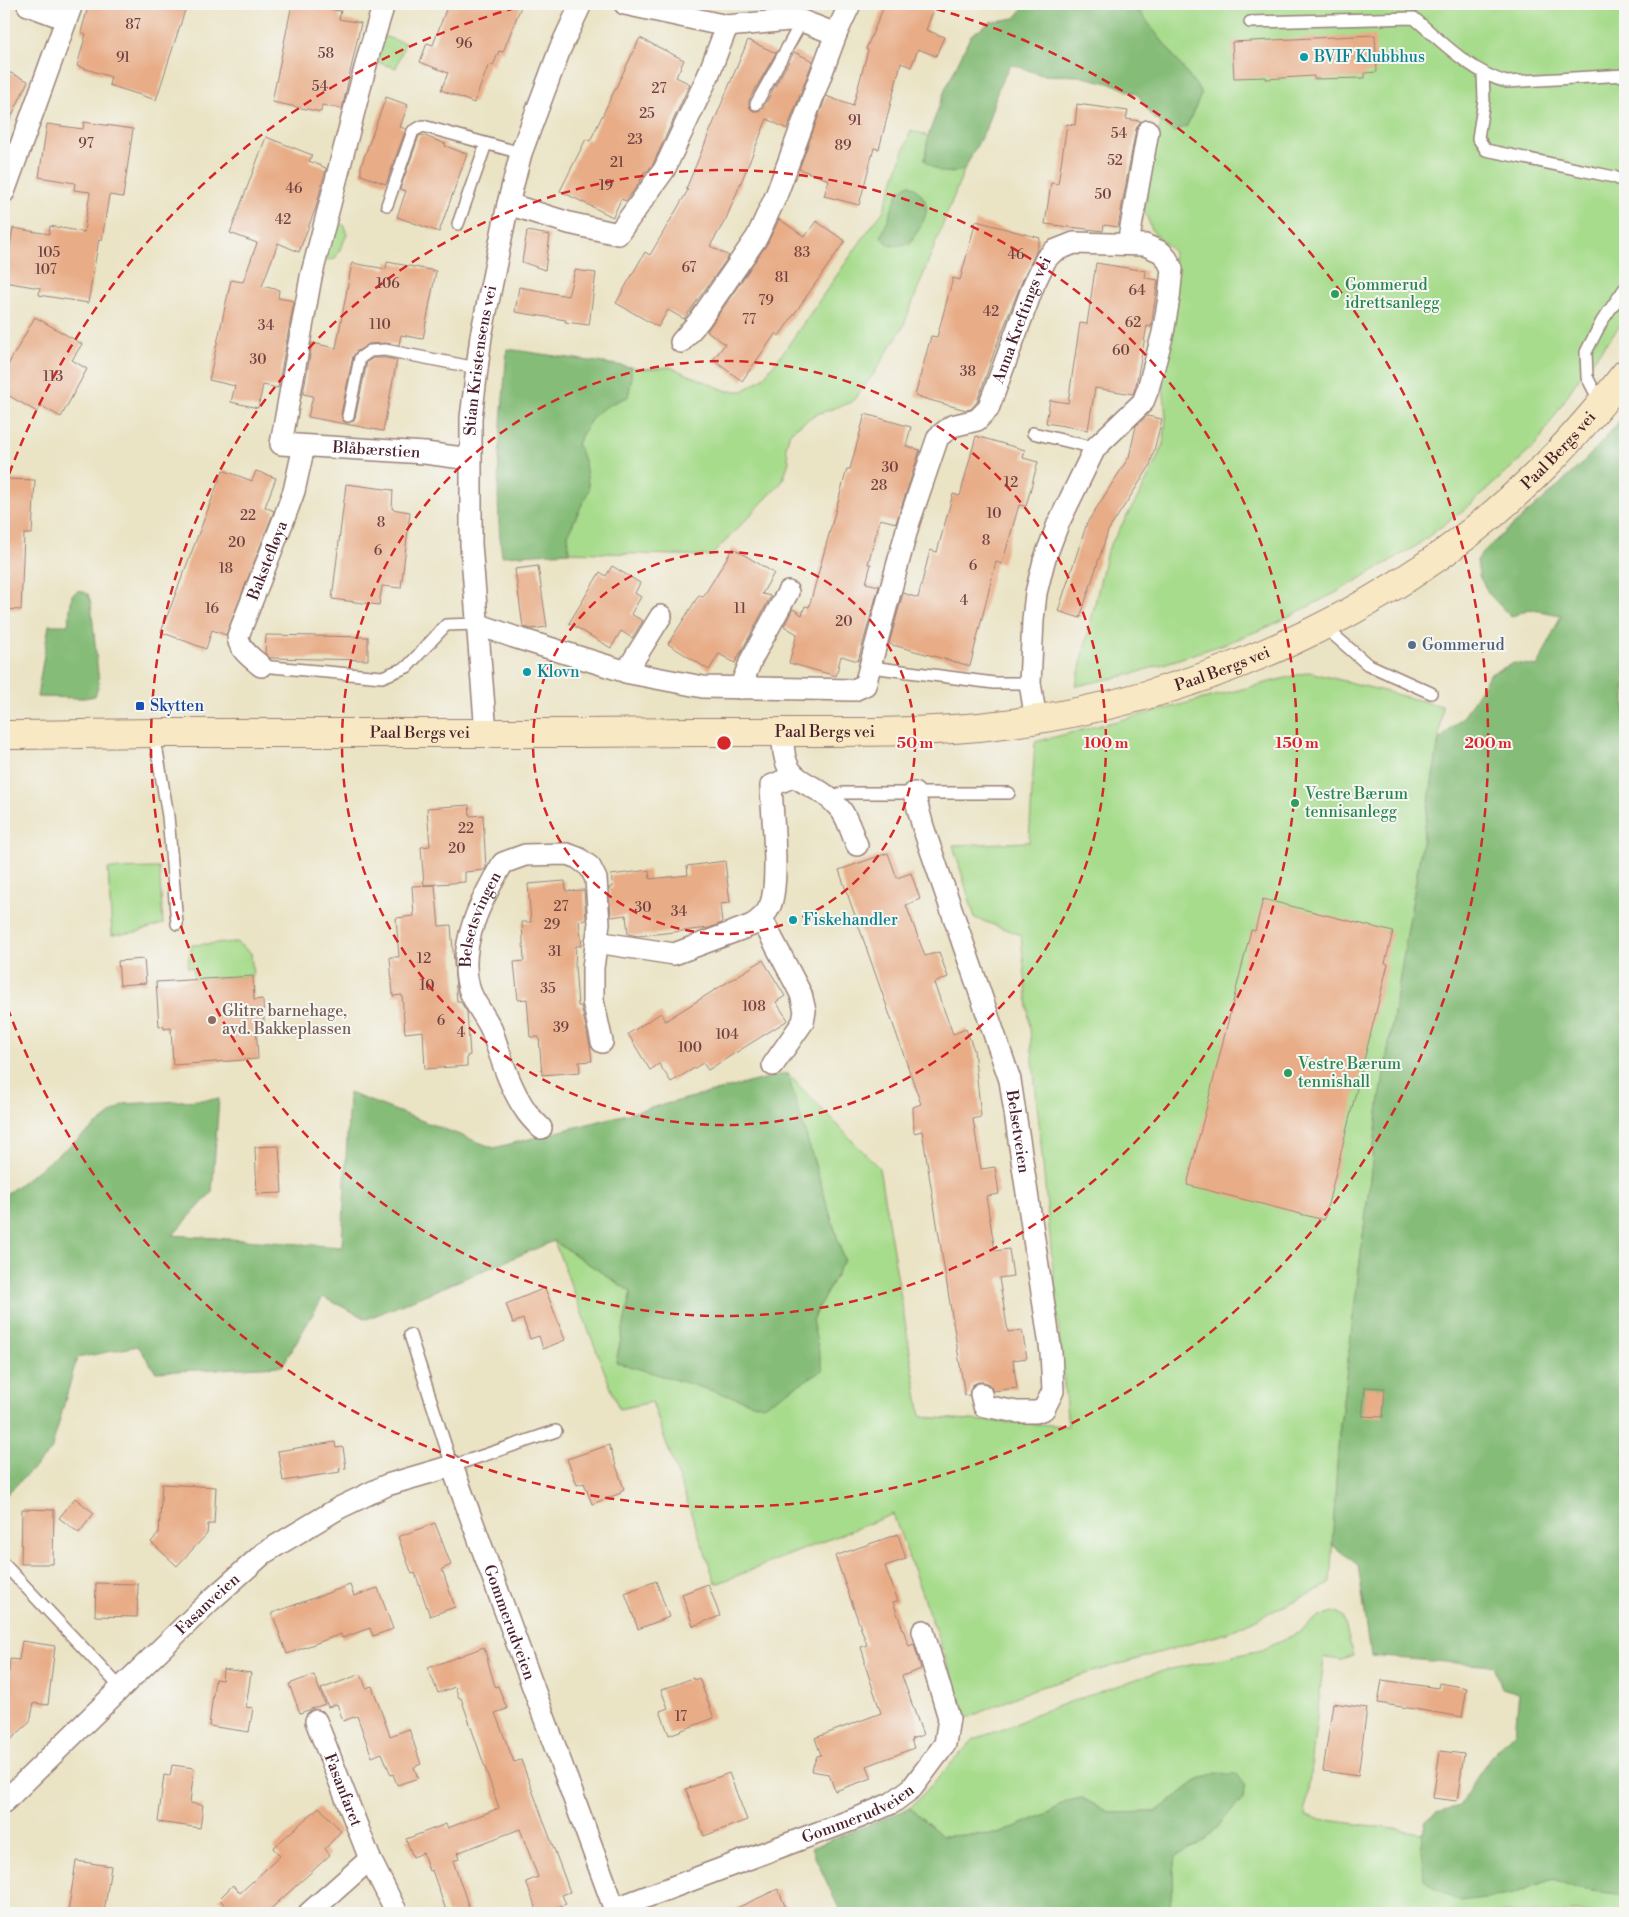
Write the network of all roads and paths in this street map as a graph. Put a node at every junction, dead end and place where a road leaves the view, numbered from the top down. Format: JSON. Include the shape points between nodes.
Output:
{"nodes":[{"id":1,"x":384,"y":4,"type":"edge"},
{"id":2,"x":581,"y":4,"type":"edge"},
{"id":3,"x":625,"y":4,"type":"edge"},
{"id":4,"x":850,"y":4,"type":"edge"},
{"id":5,"x":25,"y":5,"type":"edge"},
{"id":6,"x":69,"y":11,"type":"edge"},
{"id":7,"x":802,"y":21,"type":"junction"},
{"id":8,"x":1250,"y":22,"type":"dead end"},
{"id":9,"x":727,"y":26,"type":"junction"},
{"id":10,"x":836,"y":34,"type":"junction"},
{"id":11,"x":1483,"y":72,"type":"junction"},
{"id":12,"x":1625,"y":75,"type":"edge"},
{"id":13,"x":756,"y":104,"type":"dead end"},
{"id":14,"x":1148,"y":131,"type":"dead end"},
{"id":15,"x":486,"y":144,"type":"junction"},
{"id":16,"x":522,"y":153,"type":"junction"},
{"id":17,"x":1625,"y":182,"type":"edge"},
{"id":18,"x":4,"y":192,"type":"edge"},
{"id":19,"x":508,"y":204,"type":"junction"},
{"id":20,"x":387,"y":205,"type":"dead end"},
{"id":21,"x":458,"y":224,"type":"dead end"},
{"id":22,"x":1128,"y":244,"type":"junction"},
{"id":23,"x":1625,"y":288,"type":"edge"},
{"id":24,"x":681,"y":342,"type":"dead end"},
{"id":25,"x":477,"y":368,"type":"junction"},
{"id":26,"x":1625,"y":374,"type":"edge"},
{"id":27,"x":1601,"y":404,"type":"junction"},
{"id":28,"x":348,"y":416,"type":"dead end"},
{"id":29,"x":1033,"y":433,"type":"dead end"},
{"id":30,"x":304,"y":446,"type":"junction"},
{"id":31,"x":1095,"y":448,"type":"junction"},
{"id":32,"x":470,"y":458,"type":"junction"},
{"id":33,"x":788,"y":592,"type":"dead end"},
{"id":34,"x":661,"y":616,"type":"dead end"},
{"id":35,"x":477,"y":624,"type":"junction"},
{"id":36,"x":1324,"y":624,"type":"junction"},
{"id":37,"x":261,"y":666,"type":"joint"},
{"id":38,"x":871,"y":667,"type":"junction"},
{"id":39,"x":626,"y":672,"type":"junction"},
{"id":40,"x":1030,"y":683,"type":"junction"},
{"id":41,"x":740,"y":688,"type":"junction"},
{"id":42,"x":1431,"y":693,"type":"dead end"},
{"id":43,"x":1036,"y":720,"type":"junction"},
{"id":44,"x":154,"y":732,"type":"junction"},
{"id":45,"x":783,"y":732,"type":"junction"},
{"id":46,"x":486,"y":733,"type":"junction"},
{"id":47,"x":4,"y":735,"type":"edge"},
{"id":48,"x":794,"y":776,"type":"junction"},
{"id":49,"x":1009,"y":792,"type":"dead end"},
{"id":50,"x":914,"y":793,"type":"junction"},
{"id":51,"x":829,"y":798,"type":"junction"},
{"id":52,"x":857,"y":845,"type":"dead end"},
{"id":53,"x":762,"y":919,"type":"junction"},
{"id":54,"x":177,"y":924,"type":"dead end"},
{"id":55,"x":596,"y":942,"type":"junction"},
{"id":56,"x":602,"y":1042,"type":"dead end"},
{"id":57,"x":773,"y":1065,"type":"dead end"},
{"id":58,"x":541,"y":1128,"type":"dead end"},
{"id":59,"x":410,"y":1335,"type":"dead end"},
{"id":60,"x":981,"y":1394,"type":"dead end"},
{"id":61,"x":556,"y":1431,"type":"dead end"},
{"id":62,"x":452,"y":1466,"type":"junction"},
{"id":63,"x":4,"y":1564,"type":"edge"},
{"id":64,"x":923,"y":1631,"type":"dead end"},
{"id":65,"x":122,"y":1688,"type":"junction"},
{"id":66,"x":316,"y":1721,"type":"dead end"},
{"id":67,"x":4,"y":1802,"type":"edge"},
{"id":68,"x":370,"y":1859,"type":"junction"},
{"id":69,"x":615,"y":1911,"type":"edge"},
{"id":70,"x":309,"y":1913,"type":"edge"},
{"id":71,"x":397,"y":1913,"type":"edge"}],
"edges":[{"from":1,"to":30,"type":"street","name":"Blåbærstien","via":[[311,277],[281,444]]},
{"from":2,"to":16,"type":"street","name":"Stian Kristensens vei","via":[[560,49]]},
{"from":3,"to":9,"type":"street"},
{"from":4,"to":10,"type":"street"},
{"from":5,"to":6,"type":"street"},
{"from":6,"to":18,"type":"street"},
{"from":7,"to":9,"type":"street"},
{"from":7,"to":10,"type":"street"},
{"from":7,"to":13,"type":"lane"},
{"from":8,"to":11,"type":"lane","via":[[1414,18]]},
{"from":9,"to":19,"type":"street","via":[[708,76],[664,170],[618,234]]},
{"from":10,"to":24,"type":"street","via":[[776,196],[757,237]]},
{"from":11,"to":12,"type":"lane","via":[[1493,79],[1507,82]]},
{"from":11,"to":17,"type":"lane","via":[[1484,100],[1478,138],[1486,150]]},
{"from":14,"to":22,"type":"street"},
{"from":15,"to":16,"type":"lane"},
{"from":15,"to":20,"type":"lane","via":[[423,126],[413,131]]},
{"from":15,"to":21,"type":"lane"},
{"from":16,"to":19,"type":"street","name":"Stian Kristensens vei"},
{"from":19,"to":25,"type":"street","name":"Stian Kristensens vei"},
{"from":22,"to":31,"type":"street","name":"Anna Kreftings vei","via":[[1145,244],[1161,252],[1172,269],[1169,298],[1163,333],[1143,402]]},
{"from":22,"to":38,"type":"street","name":"Anna Kreftings vei","via":[[1074,243],[1054,251],[1046,259],[988,409],[977,420],[952,426],[938,437],[909,522]]},
{"from":23,"to":27,"type":"lane","via":[[1586,352],[1587,377]]},
{"from":25,"to":28,"type":"lane","via":[[386,350],[370,351],[360,358]]},
{"from":25,"to":32,"type":"street","name":"Stian Kristensens vei"},
{"from":26,"to":27,"type":"street","name":"Paal Bergs vei"},
{"from":27,"to":36,"type":"street","name":"Paal Bergs vei","via":[[1545,466],[1494,513],[1437,557],[1370,600]]},
{"from":29,"to":31,"type":"lane"},
{"from":30,"to":32,"type":"street","name":"Blåbærstien"},
{"from":30,"to":37,"type":"street","name":"Bakstefløya","via":[[294,491],[238,636],[243,650]]},
{"from":31,"to":40,"type":"street","name":"Anna Kreftings vei","via":[[1044,561],[1036,593]]},
{"from":32,"to":35,"type":"street","name":"Stian Kristensens vei","via":[[471,544]]},
{"from":33,"to":41,"type":"street","via":[[752,658]]},
{"from":34,"to":39,"type":"street"},
{"from":35,"to":37,"type":"lane","via":[[446,625],[407,667],[382,677]]},
{"from":35,"to":39,"type":"street","name":"Anna Kreftings vei"},
{"from":35,"to":46,"type":"street","name":"Stian Kristensens vei"},
{"from":36,"to":42,"type":"lane","via":[[1367,664]]},
{"from":36,"to":43,"type":"street","name":"Paal Bergs vei","via":[[1280,646],[1185,684],[1098,708]]},
{"from":38,"to":40,"type":"lane","via":[[994,683]]},
{"from":38,"to":41,"type":"street","name":"Anna Kreftings vei","via":[[865,685],[854,690]]},
{"from":39,"to":41,"type":"street","name":"Anna Kreftings vei","via":[[703,687]]},
{"from":40,"to":43,"type":"street","name":"Anna Kreftings vei"},
{"from":43,"to":45,"type":"street","name":"Paal Bergs vei","via":[[928,730]]},
{"from":44,"to":46,"type":"street","name":"Paal Bergs vei"},
{"from":44,"to":47,"type":"street","name":"Paal Bergs vei"},
{"from":44,"to":54,"type":"lane","via":[[168,816]]},
{"from":45,"to":46,"type":"street","name":"Paal Bergs vei"},
{"from":45,"to":48,"type":"street","via":[[782,751],[786,766]]},
{"from":48,"to":51,"type":"street"},
{"from":48,"to":53,"type":"street","via":[[771,786],[774,876],[771,905]]},
{"from":49,"to":50,"type":"lane"},
{"from":50,"to":51,"type":"lane","via":[[843,792]]},
{"from":50,"to":60,"type":"street","name":"Belsetveien","via":[[1010,1080],[1051,1352],[1053,1391],[1044,1408],[1036,1412],[1017,1412],[984,1406]]},
{"from":51,"to":52,"type":"street","via":[[842,811]]},
{"from":53,"to":55,"type":"street","via":[[674,954]]},
{"from":53,"to":57,"type":"street","via":[[801,994],[805,1011],[803,1022]]},
{"from":55,"to":56,"type":"street","name":"Belsetsvingen","via":[[592,968],[593,1001]]},
{"from":55,"to":58,"type":"street","name":"Belsetsvingen","via":[[599,923],[596,879],[590,867],[567,854],[526,855],[503,863],[486,891],[468,942],[469,988],[489,1024],[505,1069],[526,1111]]},
{"from":59,"to":62,"type":"lane","name":"Gommerudveien"},
{"from":61,"to":62,"type":"lane"},
{"from":62,"to":65,"type":"street","name":"Fasanveien","via":[[387,1485],[339,1508],[264,1553]]},
{"from":62,"to":69,"type":"street","name":"Gommerudveien"},
{"from":63,"to":65,"type":"lane"},
{"from":64,"to":69,"type":"street","name":"Gommerudveien","via":[[948,1718],[945,1744],[912,1788],[892,1803],[860,1817]]},
{"from":65,"to":67,"type":"street","name":"Fasanveien"},
{"from":66,"to":68,"type":"street","name":"Fasanfaret"},
{"from":68,"to":70,"type":"street"},
{"from":68,"to":71,"type":"street","name":"Fasanfaret"}]}
